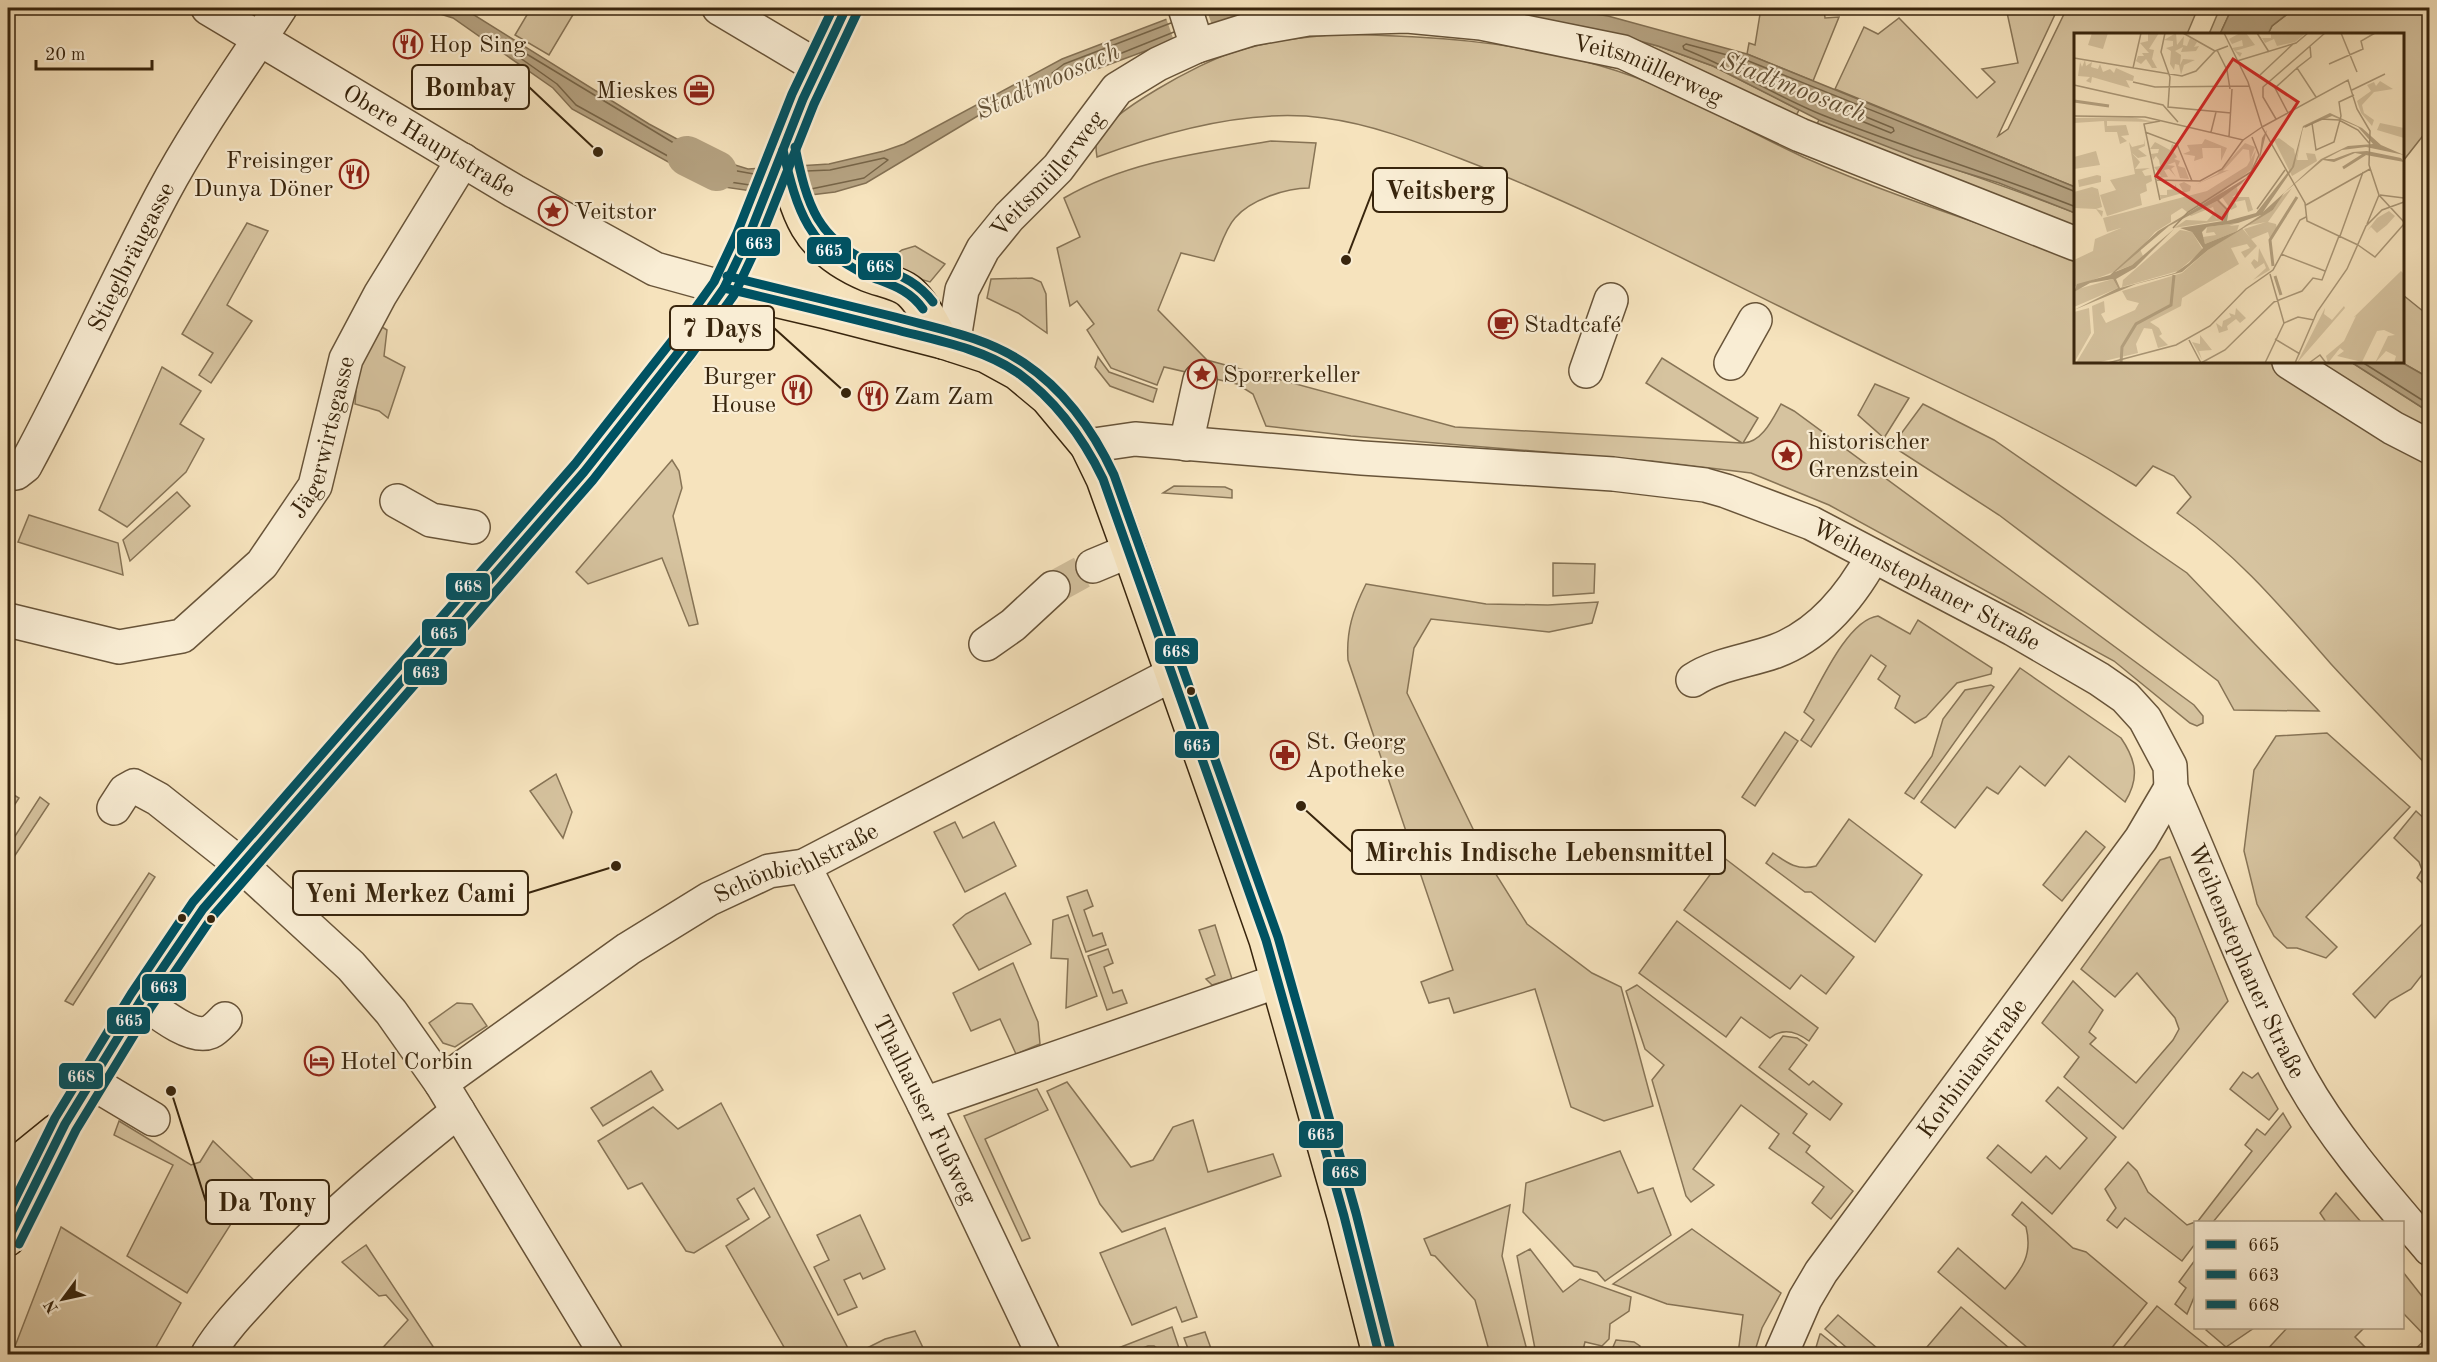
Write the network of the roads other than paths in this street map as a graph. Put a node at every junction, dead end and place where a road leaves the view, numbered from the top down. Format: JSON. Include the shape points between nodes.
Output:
{"nodes":[{"id":1,"x":208,"y":8,"type":"edge"},
{"id":2,"x":280,"y":8,"type":"edge"},
{"id":3,"x":719,"y":8,"type":"edge"},
{"id":4,"x":846,"y":8,"type":"edge"},
{"id":5,"x":1192,"y":30,"type":"edge"},
{"id":6,"x":260,"y":38,"type":"junction"},
{"id":7,"x":818,"y":67,"type":"junction"},
{"id":8,"x":783,"y":150,"type":"junction"},
{"id":9,"x":463,"y":160,"type":"junction"},
{"id":10,"x":2074,"y":243,"type":"edge"},
{"id":11,"x":724,"y":288,"type":"junction"},
{"id":12,"x":1611,"y":300,"type":"dead end"},
{"id":13,"x":1755,"y":320,"type":"dead end"},
{"id":14,"x":948,"y":343,"type":"junction"},
{"id":15,"x":1731,"y":363,"type":"dead end"},
{"id":16,"x":2291,"y":363,"type":"edge"},
{"id":17,"x":1586,"y":371,"type":"dead end"},
{"id":18,"x":1200,"y":380,"type":"dead end"},
{"id":19,"x":1186,"y":444,"type":"junction"},
{"id":20,"x":1087,"y":446,"type":"junction"},
{"id":21,"x":2430,"y":447,"type":"edge"},
{"id":22,"x":8,"y":474,"type":"edge"},
{"id":23,"x":397,"y":501,"type":"dead end"},
{"id":24,"x":473,"y":527,"type":"dead end"},
{"id":25,"x":1129,"y":551,"type":"junction"},
{"id":26,"x":1873,"y":556,"type":"junction"},
{"id":27,"x":1092,"y":567,"type":"tunnel mouth"},
{"id":28,"x":1053,"y":588,"type":"tunnel mouth"},
{"id":29,"x":8,"y":620,"type":"edge"},
{"id":30,"x":986,"y":644,"type":"dead end"},
{"id":31,"x":1171,"y":675,"type":"junction"},
{"id":32,"x":1692,"y":680,"type":"dead end"},
{"id":33,"x":2171,"y":788,"type":"junction"},
{"id":34,"x":114,"y":808,"type":"dead end"},
{"id":35,"x":240,"y":864,"type":"junction"},
{"id":36,"x":804,"y":866,"type":"junction"},
{"id":37,"x":1278,"y":981,"type":"junction"},
{"id":38,"x":141,"y":1000,"type":"junction"},
{"id":39,"x":225,"y":1019,"type":"dead end"},
{"id":40,"x":91,"y":1082,"type":"junction"},
{"id":41,"x":441,"y":1083,"type":"junction"},
{"id":42,"x":924,"y":1104,"type":"junction"},
{"id":43,"x":458,"y":1111,"type":"junction"},
{"id":44,"x":153,"y":1119,"type":"dead end"},
{"id":45,"x":65,"y":1124,"type":"junction"},
{"id":46,"x":8,"y":1170,"type":"edge"},
{"id":47,"x":8,"y":1239,"type":"edge"},
{"id":48,"x":2430,"y":1249,"type":"edge"},
{"id":49,"x":208,"y":1354,"type":"edge"},
{"id":50,"x":606,"y":1354,"type":"edge"},
{"id":51,"x":1043,"y":1354,"type":"edge"},
{"id":52,"x":1379,"y":1354,"type":"edge"},
{"id":53,"x":1781,"y":1354,"type":"edge"}],
"edges":[{"from":1,"to":6,"type":"street","name":"Obere Hauptstraße"},
{"from":2,"to":6,"type":"street","name":"Stieglbräugasse"},
{"from":3,"to":7,"type":"street"},
{"from":4,"to":7,"type":"main road"},
{"from":5,"to":10,"type":"street","name":"Veitsmüllerweg","via":[[1251,29],[1308,18],[1375,16],[1481,23],[1596,45],[1623,52],[1800,135]]},
{"from":5,"to":14,"type":"street","name":"Veitsmüllerweg","via":[[1158,64],[1117,89],[1058,168],[990,241],[962,290]]},
{"from":6,"to":9,"type":"street","name":"Obere Hauptstraße"},
{"from":6,"to":22,"type":"street","name":"Stieglbräugasse","via":[[164,190],[25,466]]},
{"from":7,"to":8,"type":"main road"},
{"from":8,"to":11,"type":"main road"},
{"from":8,"to":14,"type":"main road","via":[[794,202],[815,240],[834,259],[909,290]]},
{"from":9,"to":11,"type":"street","name":"Obere Hauptstraße","via":[[655,269]]},
{"from":9,"to":29,"type":"street","name":"Jägerwirtsgasse","via":[[380,295],[346,359],[315,486],[262,564],[182,636],[119,647]]},
{"from":11,"to":14,"type":"main road"},
{"from":11,"to":35,"type":"main road","via":[[584,472]]},
{"from":12,"to":17,"type":"street"},
{"from":13,"to":15,"type":"street"},
{"from":14,"to":20,"type":"main road","via":[[986,356],[1017,373],[1047,398]]},
{"from":16,"to":21,"type":"street"},
{"from":18,"to":19,"type":"street"},
{"from":19,"to":20,"type":"street","name":"Weihenstephaner Straße","via":[[1134,439]]},
{"from":19,"to":26,"type":"street","name":"Weihenstephaner Straße","via":[[1612,474],[1705,485],[1775,507]]},
{"from":20,"to":25,"type":"main road"},
{"from":23,"to":24,"type":"street","via":[[431,520]]},
{"from":25,"to":27,"type":"street"},
{"from":25,"to":31,"type":"main road"},
{"from":26,"to":32,"type":"street","via":[[1857,585],[1826,621],[1778,650]]},
{"from":26,"to":33,"type":"street","name":"Weihenstephaner Straße","via":[[2013,629],[2125,697],[2162,746],[2170,766]]},
{"from":28,"to":30,"type":"street"},
{"from":31,"to":36,"type":"street","name":"Schönbichlstraße"},
{"from":31,"to":37,"type":"main road"},
{"from":33,"to":48,"type":"street","name":"Weihenstephaner Straße","via":[[2277,1035],[2302,1081],[2339,1135]]},
{"from":33,"to":53,"type":"street","name":"Korbinianstraße","via":[[2141,839],[1821,1272]]},
{"from":34,"to":35,"type":"street","via":[[129,788],[139,788]]},
{"from":35,"to":38,"type":"main road","via":[[187,930]]},
{"from":35,"to":41,"type":"street","via":[[351,966],[391,1012]]},
{"from":36,"to":41,"type":"street","name":"Schönbichlstraße","via":[[769,871],[709,899],[628,949]]},
{"from":36,"to":42,"type":"street","name":"Thalhauser Fußweg"},
{"from":37,"to":42,"type":"street"},
{"from":37,"to":52,"type":"main road"},
{"from":38,"to":39,"type":"street","via":[[163,1017],[200,1034],[209,1033]]},
{"from":38,"to":40,"type":"main road"},
{"from":40,"to":44,"type":"street"},
{"from":40,"to":45,"type":"main road"},
{"from":41,"to":43,"type":"street"},
{"from":42,"to":51,"type":"street","name":"Thalhauser Fußweg"},
{"from":43,"to":49,"type":"street","via":[[352,1199],[284,1264],[220,1335]]},
{"from":43,"to":50,"type":"street"},
{"from":45,"to":46,"type":"main road"},
{"from":45,"to":47,"type":"main road"}]}
